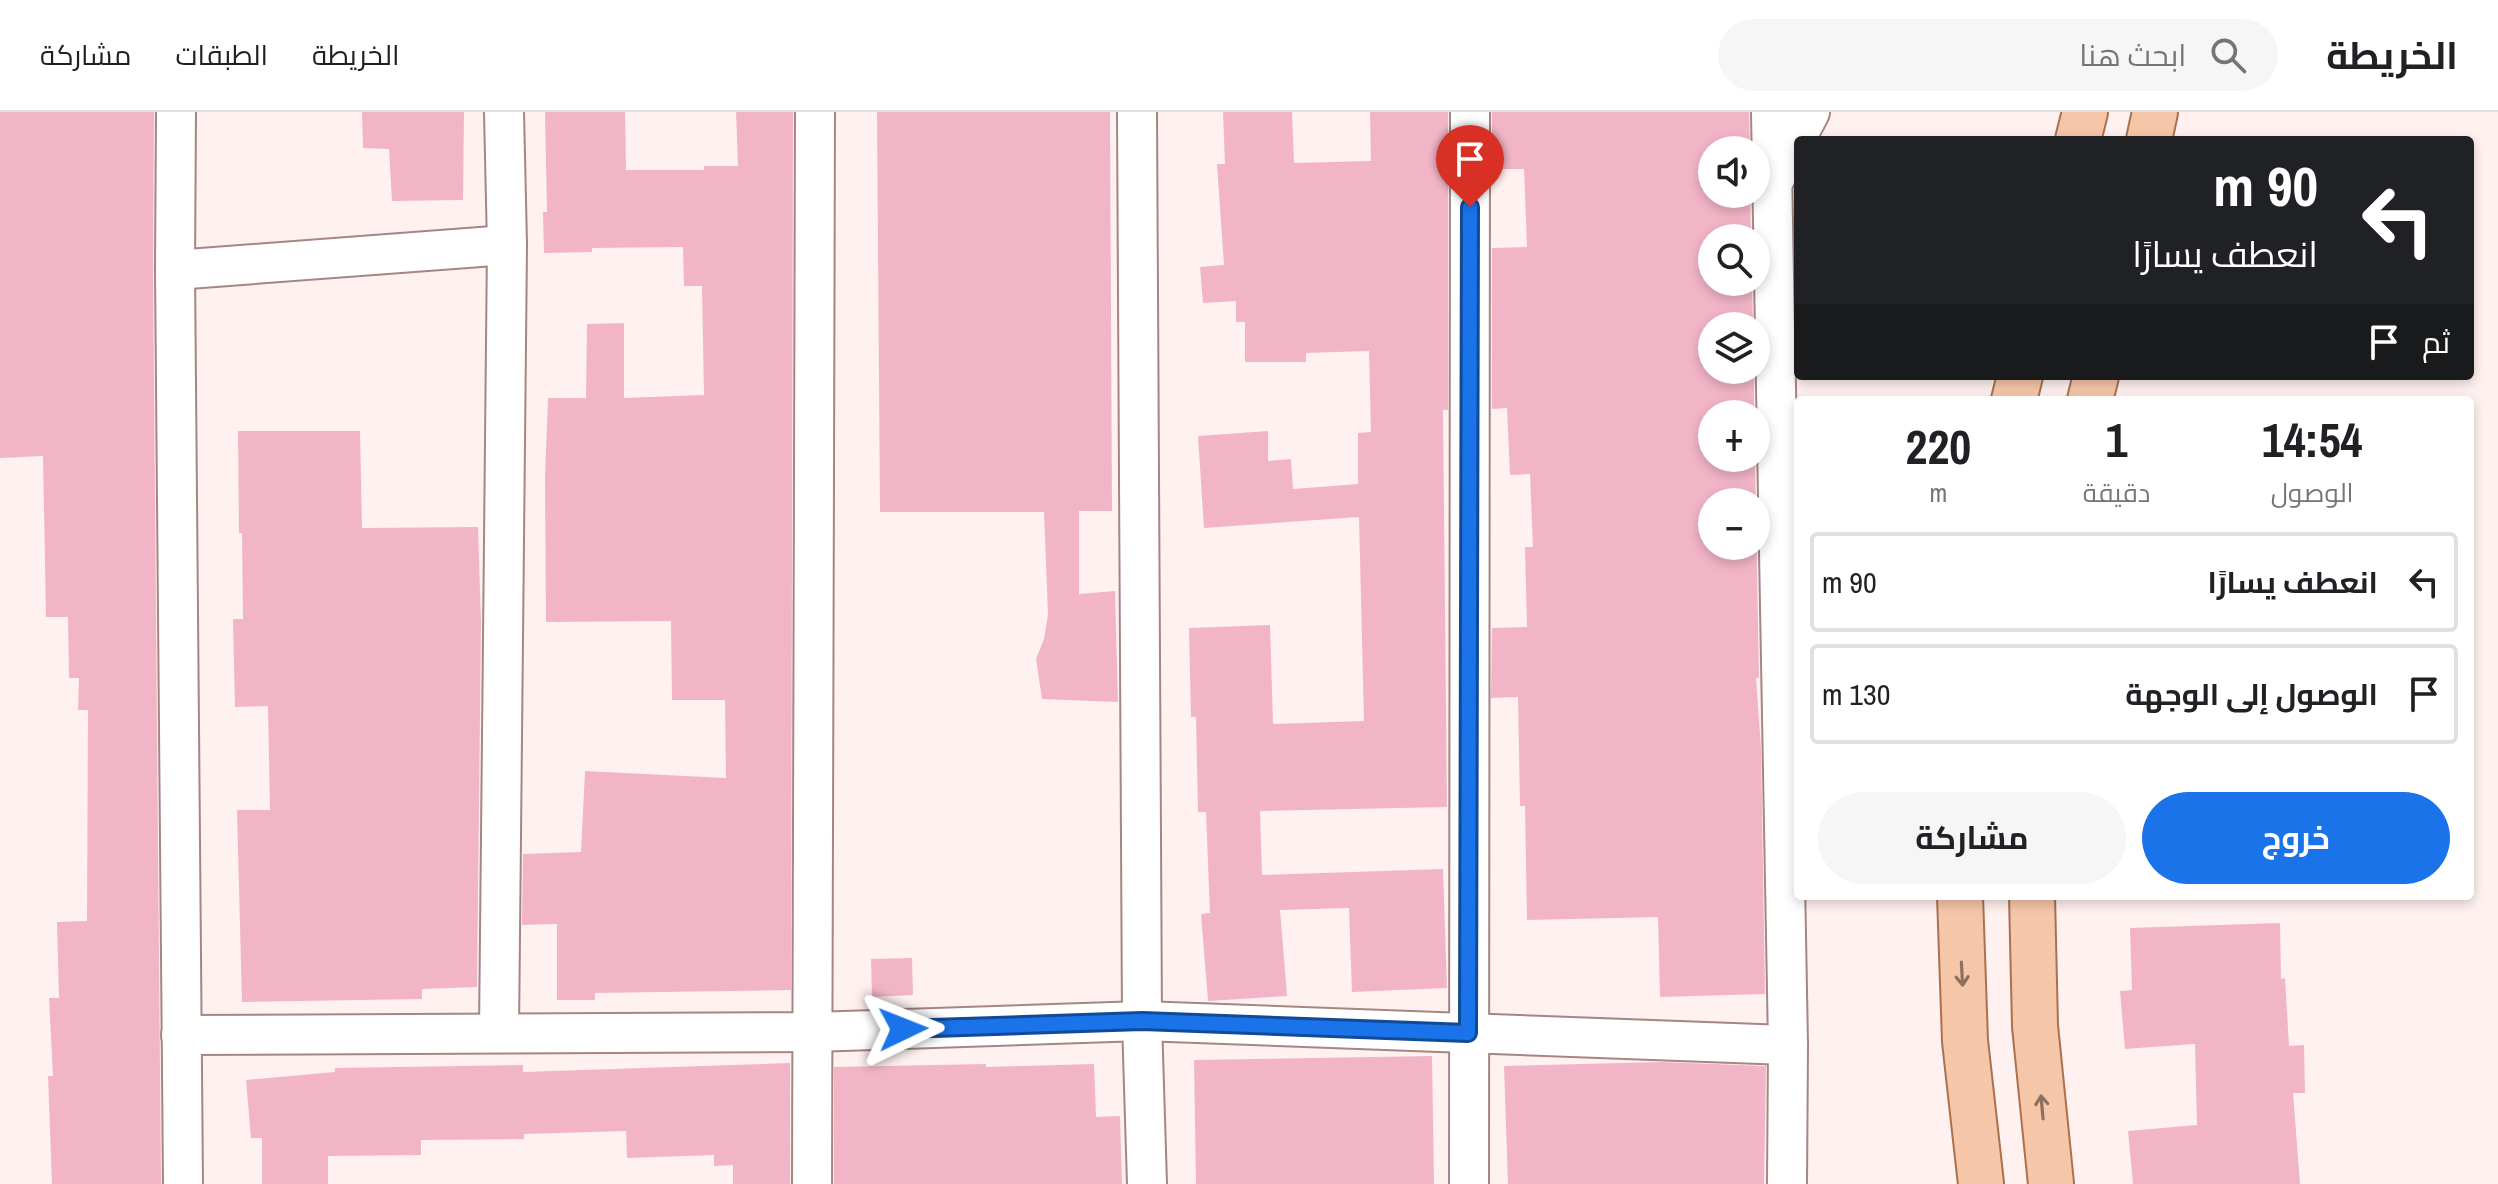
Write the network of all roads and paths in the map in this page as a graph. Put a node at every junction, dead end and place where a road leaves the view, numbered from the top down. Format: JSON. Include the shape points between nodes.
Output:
{"nodes":[{"id":1,"x":176,"y":112,"type":"edge"},
{"id":2,"x":504,"y":112,"type":"edge"},
{"id":3,"x":815,"y":112,"type":"edge"},
{"id":4,"x":1137,"y":112,"type":"edge"},
{"id":5,"x":1470,"y":112,"type":"edge"},
{"id":6,"x":1771,"y":112,"type":"edge"},
{"id":7,"x":1810,"y":112,"type":"edge"},
{"id":8,"x":2085,"y":112,"type":"edge"},
{"id":9,"x":2155,"y":112,"type":"edge"},
{"id":10,"x":1797,"y":136,"type":"edge"},
{"id":11,"x":2079,"y":136,"type":"edge"},
{"id":12,"x":2150,"y":136,"type":"edge"},
{"id":13,"x":1794,"y":141,"type":"edge"},
{"id":14,"x":1772,"y":182,"type":"junction"},
{"id":15,"x":507,"y":245,"type":"junction"},
{"id":16,"x":175,"y":270,"type":"junction"},
{"id":17,"x":1960,"y":900,"type":"edge"},
{"id":18,"x":2032,"y":900,"type":"edge"},
{"id":19,"x":1142,"y":1021,"type":"junction"},
{"id":20,"x":813,"y":1032,"type":"junction"},
{"id":21,"x":499,"y":1033,"type":"junction"},
{"id":22,"x":1468,"y":1033,"type":"junction"},
{"id":23,"x":181,"y":1035,"type":"junction"},
{"id":24,"x":1788,"y":1045,"type":"junction"},
{"id":25,"x":183,"y":1184,"type":"edge"},
{"id":26,"x":812,"y":1184,"type":"edge"},
{"id":27,"x":1147,"y":1184,"type":"edge"},
{"id":28,"x":1469,"y":1184,"type":"edge"},
{"id":29,"x":1787,"y":1184,"type":"edge"},
{"id":30,"x":1981,"y":1184,"type":"edge"},
{"id":31,"x":2051,"y":1184,"type":"edge"}],
"edges":[{"from":1,"to":16,"type":"street"},
{"from":2,"to":15,"type":"street"},
{"from":3,"to":20,"type":"street"},
{"from":4,"to":19,"type":"street"},
{"from":5,"to":22,"type":"street"},
{"from":6,"to":14,"type":"street"},
{"from":7,"to":10,"type":"street"},
{"from":8,"to":11,"type":"main road"},
{"from":9,"to":12,"type":"main road"},
{"from":13,"to":14,"type":"street"},
{"from":14,"to":24,"type":"street"},
{"from":15,"to":16,"type":"street"},
{"from":15,"to":21,"type":"street"},
{"from":16,"to":23,"type":"street"},
{"from":17,"to":30,"type":"main road","one_way":true,"via":[[1965,1041]]},
{"from":31,"to":18,"type":"main road","one_way":true,"via":[[2035,1026]]},
{"from":19,"to":20,"type":"street"},
{"from":19,"to":22,"type":"street"},
{"from":19,"to":27,"type":"street"},
{"from":20,"to":21,"type":"street"},
{"from":20,"to":26,"type":"street"},
{"from":21,"to":23,"type":"street"},
{"from":22,"to":24,"type":"street"},
{"from":22,"to":28,"type":"street"},
{"from":23,"to":25,"type":"street"},
{"from":24,"to":29,"type":"street"}]}
